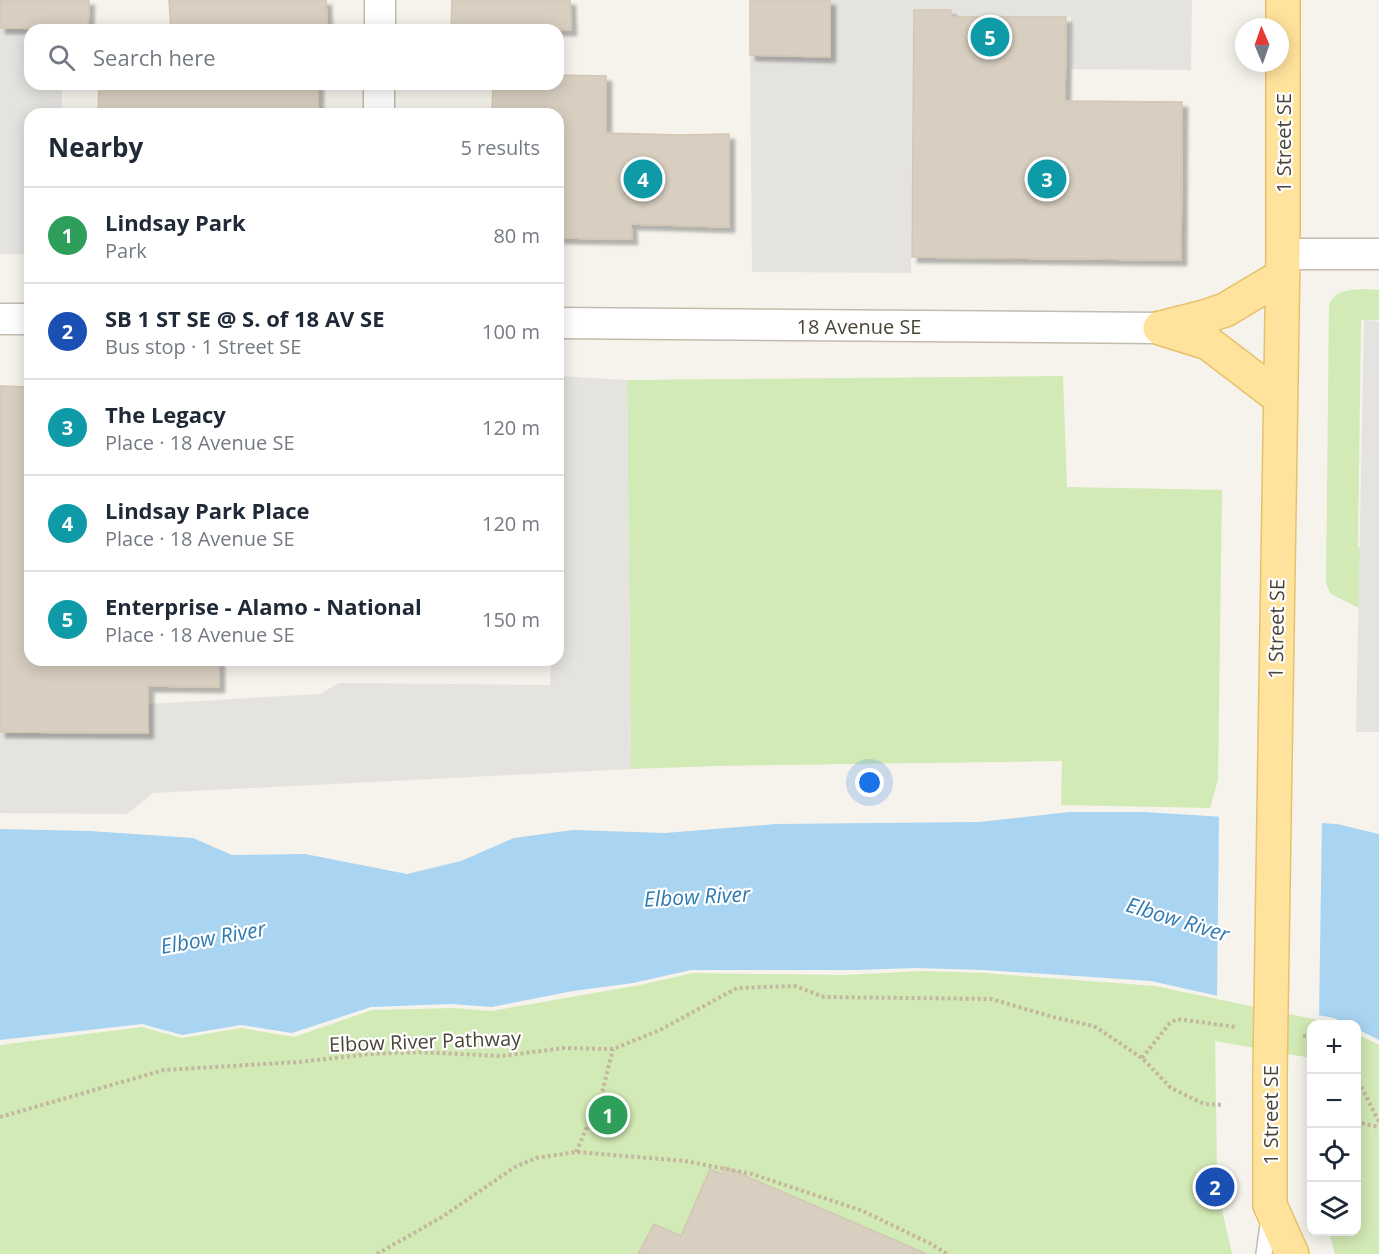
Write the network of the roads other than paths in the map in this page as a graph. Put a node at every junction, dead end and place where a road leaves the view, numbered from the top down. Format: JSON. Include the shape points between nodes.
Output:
{"nodes":[{"id":1,"x":380,"y":0,"type":"edge"},
{"id":2,"x":1282,"y":0,"type":"edge"},
{"id":3,"x":380,"y":24,"type":"edge"},
{"id":4,"x":379,"y":90,"type":"edge"},
{"id":5,"x":379,"y":108,"type":"edge"},
{"id":6,"x":1379,"y":254,"type":"edge"},
{"id":7,"x":1282,"y":265,"type":"junction"},
{"id":8,"x":0,"y":319,"type":"edge"},
{"id":9,"x":24,"y":319,"type":"edge"},
{"id":10,"x":564,"y":323,"type":"edge"},
{"id":11,"x":1160,"y":328,"type":"junction"},
{"id":12,"x":1280,"y":398,"type":"junction"},
{"id":13,"x":1270,"y":1205,"type":"junction"},
{"id":14,"x":1264,"y":1254,"type":"edge"},
{"id":15,"x":1292,"y":1254,"type":"edge"}],
"edges":[{"from":1,"to":3,"type":"street"},
{"from":2,"to":7,"type":"main road","name":"1 Street SE"},
{"from":4,"to":5,"type":"street"},
{"from":6,"to":7,"type":"street"},
{"from":7,"to":11,"type":"main road","via":[[1225,310]]},
{"from":7,"to":12,"type":"main road","name":"1 Street SE"},
{"from":8,"to":9,"type":"street"},
{"from":10,"to":11,"type":"street","name":"18 Avenue SE"},
{"from":11,"to":12,"type":"main road","via":[[1208,343]]},
{"from":12,"to":13,"type":"main road","name":"1 Street SE","bridge":true},
{"from":13,"to":14,"type":"lane"},
{"from":13,"to":15,"type":"main road","name":"1 Street SE"}]}
